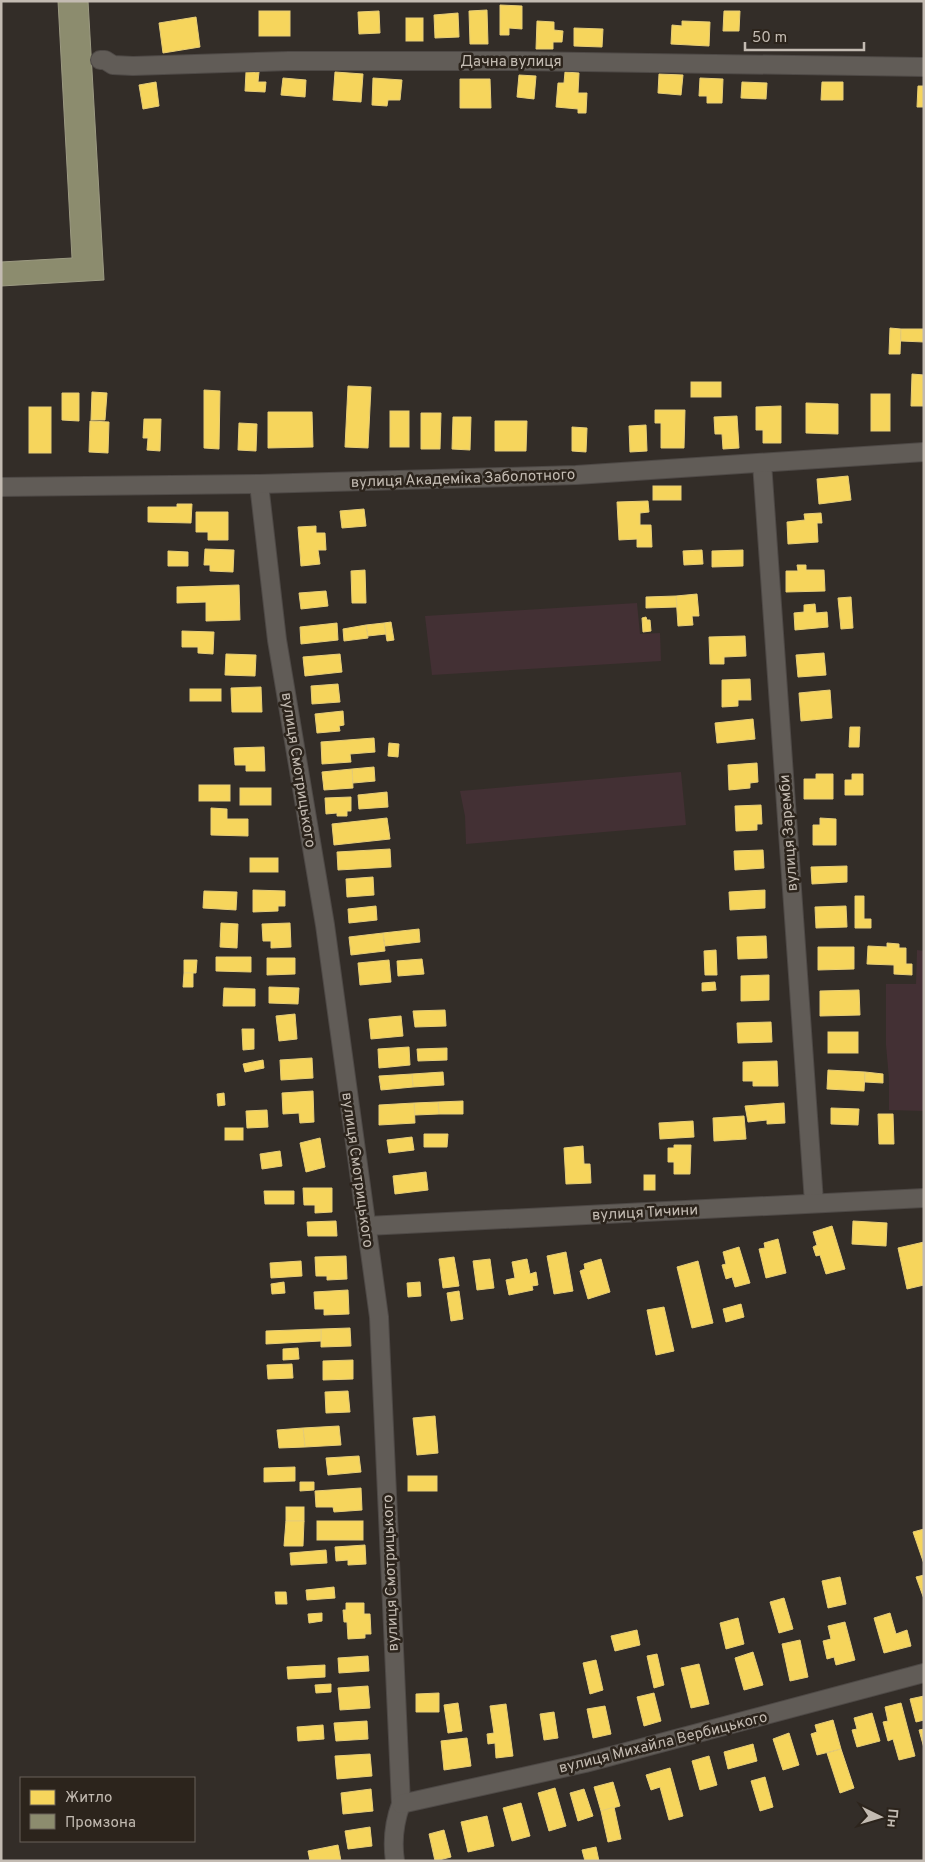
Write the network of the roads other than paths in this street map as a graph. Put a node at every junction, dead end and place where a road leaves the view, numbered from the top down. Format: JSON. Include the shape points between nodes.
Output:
{"nodes":[{"id":1,"x":100,"y":60,"type":"dead end"},
{"id":2,"x":924,"y":67,"type":"edge"},
{"id":3,"x":924,"y":452,"type":"edge"},
{"id":4,"x":762,"y":463,"type":"junction"},
{"id":5,"x":259,"y":484,"type":"junction"},
{"id":6,"x":1,"y":487,"type":"edge"},
{"id":7,"x":924,"y":1198,"type":"edge"},
{"id":8,"x":814,"y":1202,"type":"junction"},
{"id":9,"x":367,"y":1226,"type":"junction"},
{"id":10,"x":924,"y":1674,"type":"edge"},
{"id":11,"x":401,"y":1804,"type":"junction"},
{"id":12,"x":395,"y":1861,"type":"edge"}],
"edges":[{"from":1,"to":2,"type":"street","name":"Дачна вулиця","via":[[113,65],[133,66],[520,61]]},
{"from":3,"to":4,"type":"street","name":"вулиця Академіка Заболотного"},
{"from":4,"to":5,"type":"street","name":"вулиця Академіка Заболотного","via":[[576,475]]},
{"from":4,"to":8,"type":"street","name":"вулиця Заремби"},
{"from":5,"to":6,"type":"street","name":"вулиця Академіка Заболотного"},
{"from":5,"to":9,"type":"street","name":"вулиця Смотрицького","via":[[277,640],[325,924]]},
{"from":7,"to":8,"type":"street","name":"вулиця Тичини"},
{"from":8,"to":9,"type":"street","name":"вулиця Тичини"},
{"from":9,"to":11,"type":"street","name":"вулиця Смотрицького","via":[[379,1317]]},
{"from":10,"to":11,"type":"street","name":"вулиця Михайла Вербицького","via":[[585,1763]]},
{"from":11,"to":12,"type":"street","name":"вулиця Смотрицького","via":[[393,1842]]}]}
